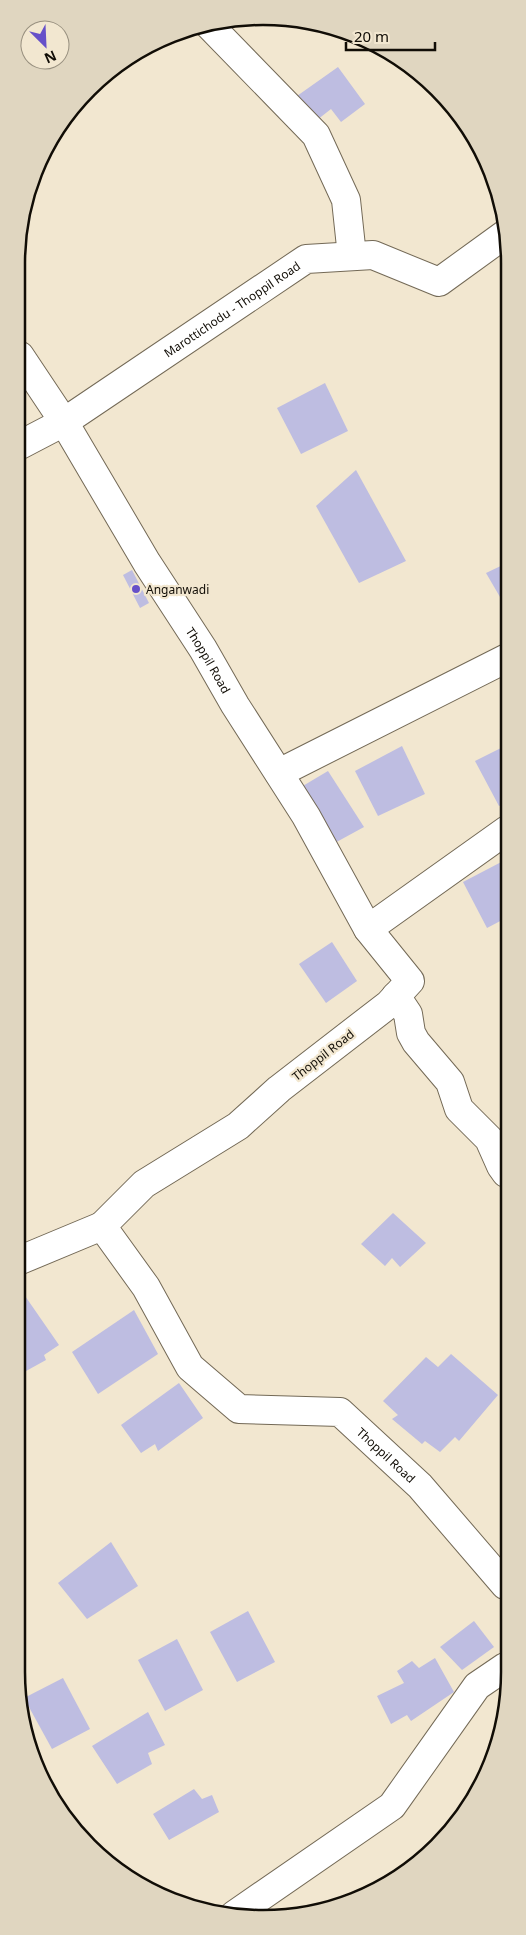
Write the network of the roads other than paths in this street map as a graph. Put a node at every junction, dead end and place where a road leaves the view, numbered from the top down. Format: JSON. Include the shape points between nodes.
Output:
{"nodes":[{"id":1,"x":214,"y":31,"type":"edge"},
{"id":2,"x":499,"y":238,"type":"edge"},
{"id":3,"x":352,"y":256,"type":"junction"},
{"id":4,"x":25,"y":364,"type":"edge"},
{"id":5,"x":64,"y":422,"type":"junction"},
{"id":6,"x":25,"y":442,"type":"edge"},
{"id":7,"x":501,"y":661,"type":"edge"},
{"id":8,"x":279,"y":774,"type":"junction"},
{"id":9,"x":501,"y":834,"type":"edge"},
{"id":10,"x":368,"y":929,"type":"junction"},
{"id":11,"x":396,"y":996,"type":"junction"},
{"id":12,"x":501,"y":1166,"type":"edge"},
{"id":13,"x":102,"y":1226,"type":"junction"},
{"id":14,"x":25,"y":1257,"type":"edge"},
{"id":15,"x":501,"y":1581,"type":"edge"},
{"id":16,"x":501,"y":1670,"type":"edge"},
{"id":17,"x":243,"y":1909,"type":"edge"}],
"edges":[{"from":1,"to":3,"type":"street","via":[[316,135],[346,200]]},
{"from":2,"to":3,"type":"street","name":"Marottichodu - Thoppil Road","via":[[439,282],[373,255]]},
{"from":3,"to":5,"type":"street","name":"Marottichodu - Thoppil Road","via":[[306,259]]},
{"from":4,"to":5,"type":"street","name":"Thoppil Road"},
{"from":5,"to":6,"type":"street","name":"Marottichodu - Thoppil Road"},
{"from":5,"to":8,"type":"street","name":"Thoppil Road","via":[[147,563]]},
{"from":7,"to":8,"type":"street"},
{"from":8,"to":10,"type":"street","name":"Thoppil Road","via":[[306,816]]},
{"from":9,"to":10,"type":"street"},
{"from":10,"to":11,"type":"street","name":"Thoppil Road","via":[[410,982]]},
{"from":11,"to":12,"type":"street","via":[[408,1014],[416,1042],[450,1082],[459,1109],[489,1139]]},
{"from":11,"to":13,"type":"street","name":"Thoppil Road","via":[[279,1089],[238,1126],[144,1184]]},
{"from":13,"to":14,"type":"street"},
{"from":13,"to":15,"type":"street","name":"Thoppil Road","via":[[146,1287],[190,1367],[239,1409],[340,1412],[420,1486]]},
{"from":16,"to":17,"type":"street","via":[[476,1686],[392,1806]]}]}
